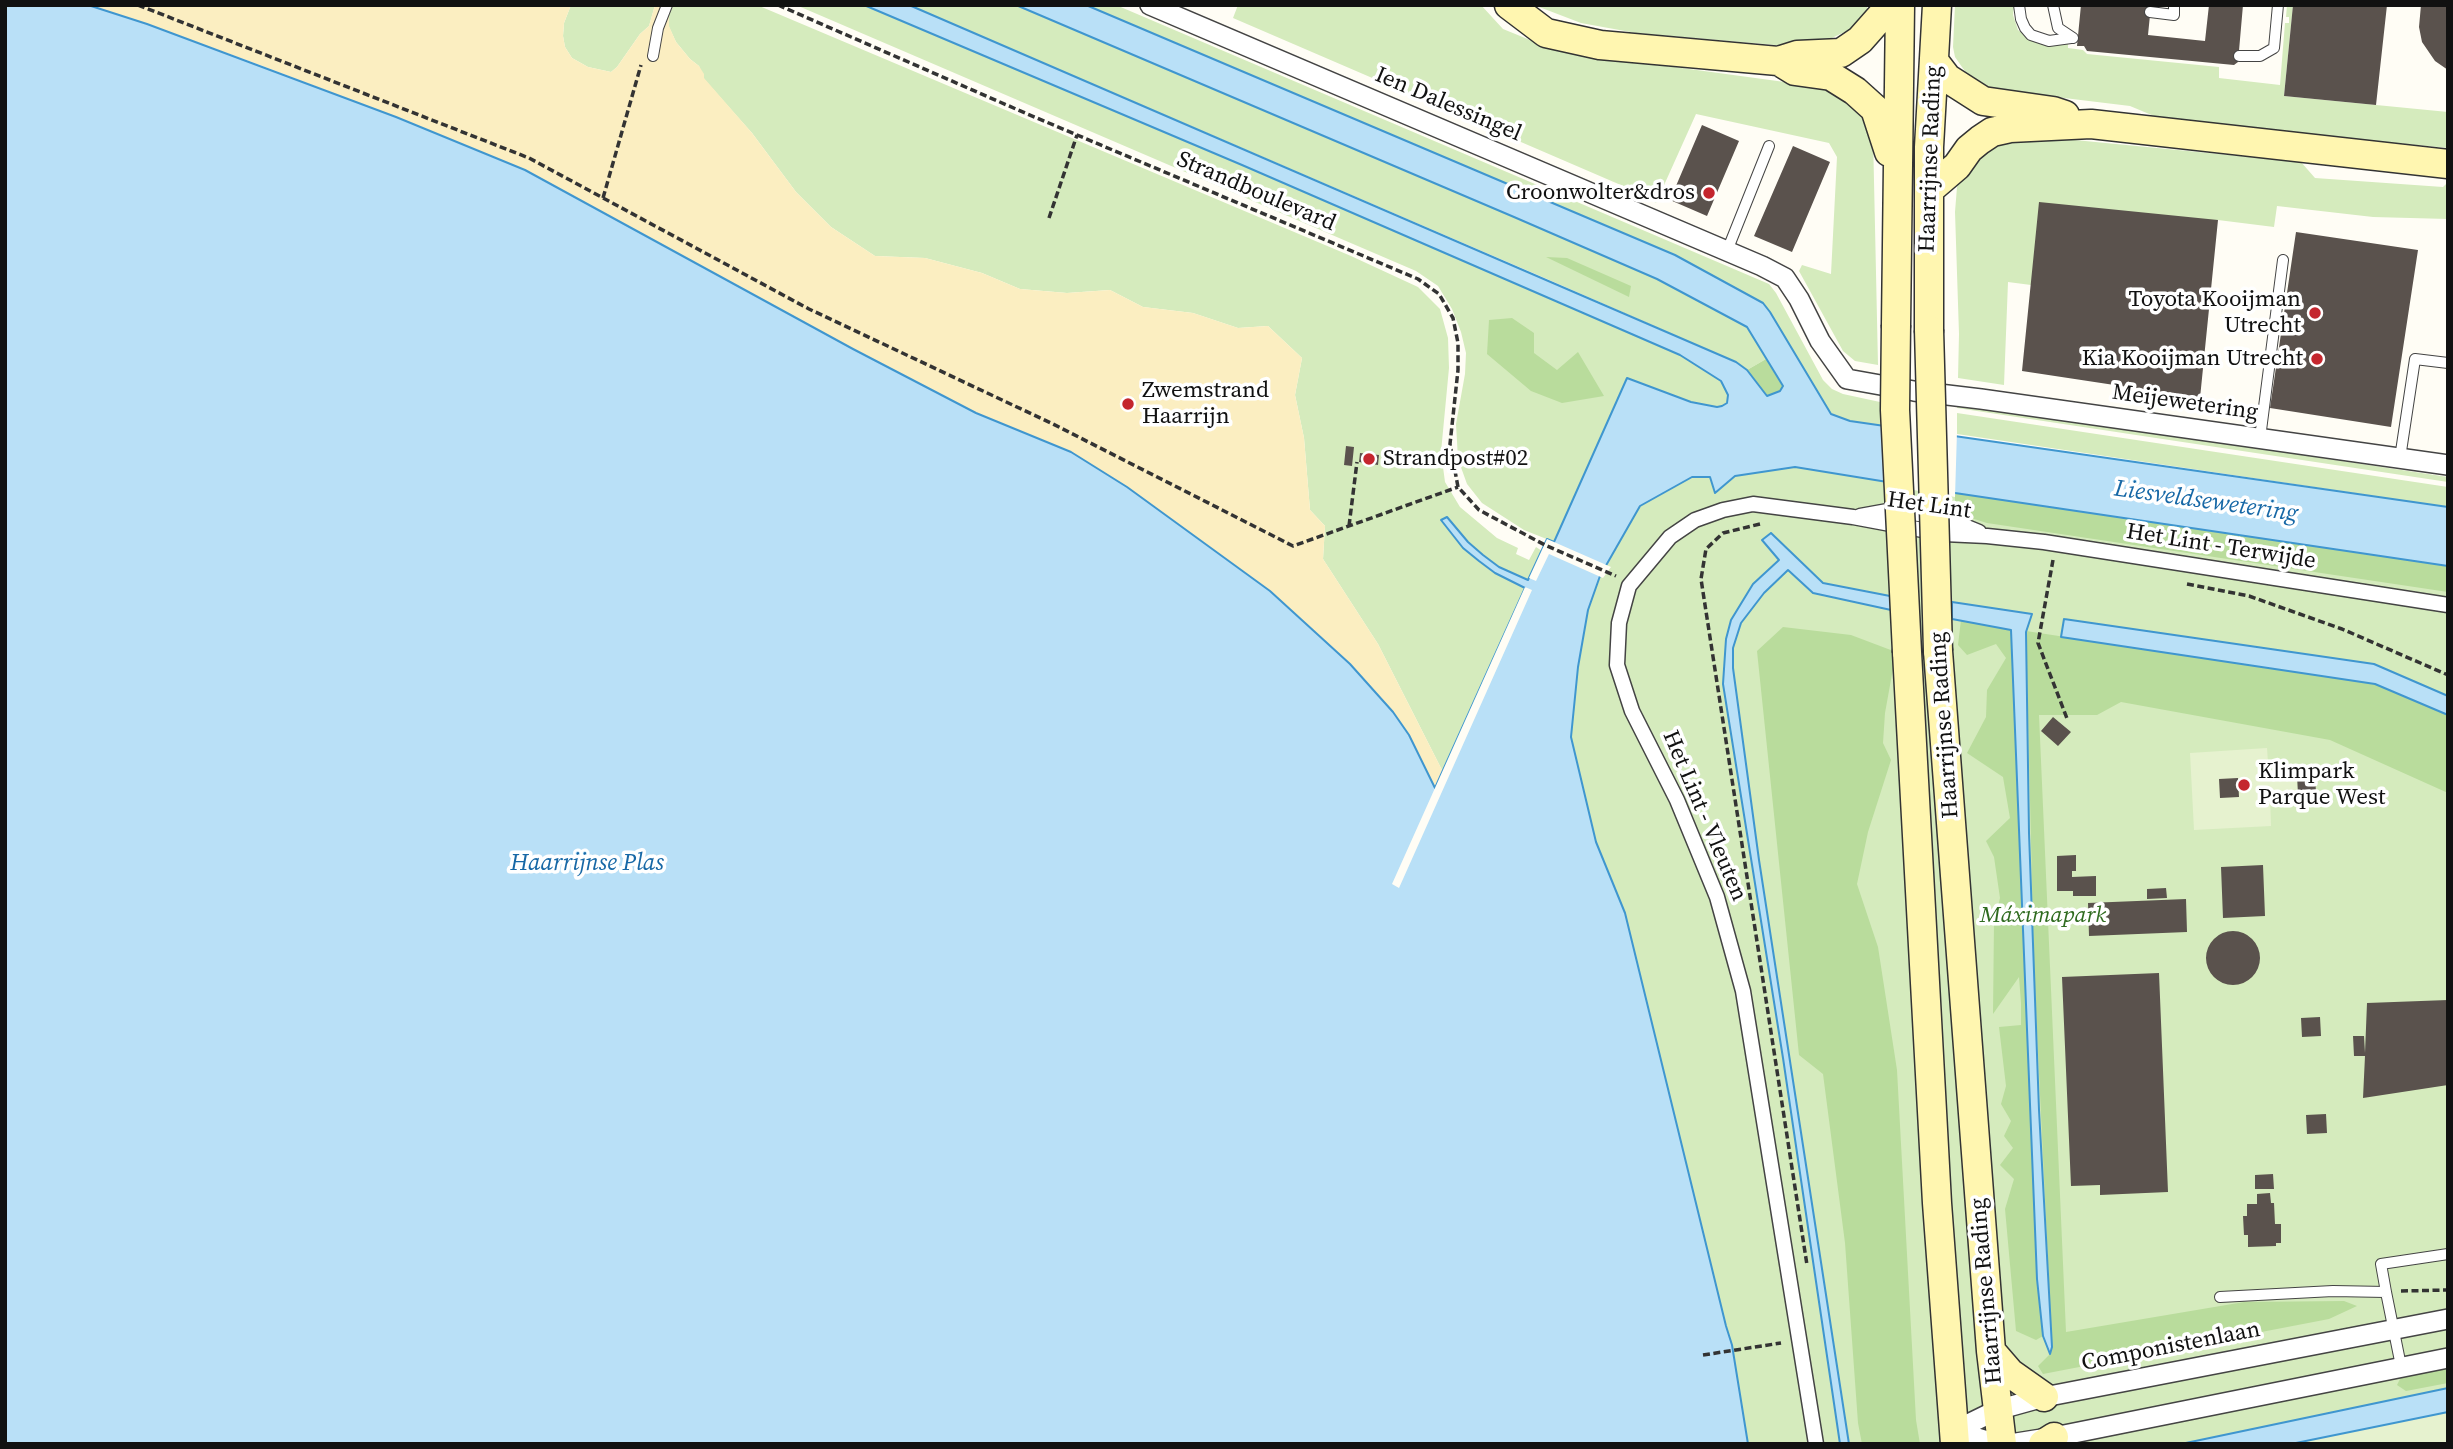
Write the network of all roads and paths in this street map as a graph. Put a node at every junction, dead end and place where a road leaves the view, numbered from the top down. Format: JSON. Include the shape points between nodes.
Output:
{"nodes":[{"id":1,"x":138,"y":5,"type":"edge"},
{"id":2,"x":667,"y":5,"type":"edge"},
{"id":3,"x":778,"y":5,"type":"edge"},
{"id":4,"x":1150,"y":5,"type":"edge"},
{"id":5,"x":1509,"y":5,"type":"edge"},
{"id":6,"x":1891,"y":5,"type":"edge"},
{"id":7,"x":1900,"y":5,"type":"edge"},
{"id":8,"x":1937,"y":5,"type":"edge"},
{"id":9,"x":2019,"y":5,"type":"edge"},
{"id":10,"x":2053,"y":5,"type":"edge"},
{"id":11,"x":2174,"y":5,"type":"edge"},
{"id":12,"x":2278,"y":5,"type":"edge"},
{"id":13,"x":2150,"y":12,"type":"dead end"},
{"id":14,"x":649,"y":55,"type":"joint"},
{"id":15,"x":2239,"y":56,"type":"dead end"},
{"id":16,"x":1778,"y":61,"type":"junction"},
{"id":17,"x":1934,"y":61,"type":"junction"},
{"id":18,"x":2091,"y":124,"type":"junction"},
{"id":19,"x":1077,"y":135,"type":"junction"},
{"id":20,"x":1769,"y":146,"type":"dead end"},
{"id":21,"x":2448,"y":163,"type":"edge"},
{"id":22,"x":1896,"y":171,"type":"junction"},
{"id":23,"x":1929,"y":190,"type":"junction"},
{"id":24,"x":603,"y":198,"type":"junction"},
{"id":25,"x":1049,"y":218,"type":"dead end"},
{"id":26,"x":1727,"y":251,"type":"junction"},
{"id":27,"x":2283,"y":260,"type":"dead end"},
{"id":28,"x":2448,"y":363,"type":"edge"},
{"id":29,"x":1914,"y":391,"type":"joint"},
{"id":30,"x":2259,"y":438,"type":"junction"},
{"id":31,"x":2400,"y":458,"type":"junction"},
{"id":32,"x":1357,"y":462,"type":"dead end"},
{"id":33,"x":2448,"y":465,"type":"edge"},
{"id":34,"x":1458,"y":486,"type":"junction"},
{"id":35,"x":1853,"y":517,"type":"joint"},
{"id":36,"x":1349,"y":526,"type":"junction"},
{"id":37,"x":1987,"y":536,"type":"joint"},
{"id":38,"x":2044,"y":542,"type":"junction"},
{"id":39,"x":1618,"y":577,"type":"dead end"},
{"id":40,"x":2448,"y":604,"type":"edge"},
{"id":41,"x":2068,"y":721,"type":"dead end"},
{"id":42,"x":2448,"y":1254,"type":"edge"},
{"id":43,"x":2448,"y":1290,"type":"edge"},
{"id":44,"x":2386,"y":1292,"type":"junction"},
{"id":45,"x":2220,"y":1297,"type":"dead end"},
{"id":46,"x":2448,"y":1319,"type":"edge"},
{"id":47,"x":2393,"y":1329,"type":"junction"},
{"id":48,"x":1801,"y":1340,"type":"junction"},
{"id":49,"x":1991,"y":1351,"type":"junction"},
{"id":50,"x":1703,"y":1355,"type":"dead end"},
{"id":51,"x":2448,"y":1358,"type":"edge"},
{"id":52,"x":2401,"y":1366,"type":"junction"},
{"id":53,"x":2044,"y":1397,"type":"junction"},
{"id":54,"x":1997,"y":1410,"type":"junction"},
{"id":55,"x":1955,"y":1437,"type":"edge"},
{"id":56,"x":2048,"y":1441,"type":"edge"},
{"id":57,"x":1816,"y":1444,"type":"edge"},
{"id":58,"x":2000,"y":1444,"type":"edge"},
{"id":59,"x":2010,"y":1444,"type":"edge"}],
"edges":[{"from":1,"to":24,"type":"path","via":[[529,159]]},
{"from":2,"to":14,"type":"lane"},
{"from":3,"to":19,"type":"path","name":"Strandboulevard"},
{"from":4,"to":26,"type":"street","name":"Ien Dalessingel"},
{"from":5,"to":16,"type":"main road","via":[[1546,33],[1600,45]]},
{"from":6,"to":16,"type":"main road","via":[[1860,40],[1841,53],[1797,55]]},
{"from":7,"to":22,"type":"main road","name":"Haarrijnse Rading"},
{"from":8,"to":17,"type":"main road","name":"Haarrijnse Rading"},
{"from":9,"to":10,"type":"lane","via":[[2031,35],[2049,41],[2074,38],[2058,28]]},
{"from":11,"to":13,"type":"lane","via":[[2174,15]]},
{"from":12,"to":15,"type":"lane","via":[[2274,48],[2260,55]]},
{"from":14,"to":24,"type":"path"},
{"from":16,"to":22,"type":"main road","via":[[1795,71],[1831,76],[1868,102],[1875,109]]},
{"from":17,"to":18,"type":"main road","via":[[1947,78],[1983,101],[2053,111]]},
{"from":17,"to":23,"type":"main road","name":"Haarrijnse Rading"},
{"from":18,"to":21,"type":"main road"},
{"from":18,"to":23,"type":"main road","via":[[1992,132]]},
{"from":19,"to":25,"type":"path"},
{"from":19,"to":34,"type":"path","name":"Strandboulevard","via":[[1418,279],[1439,294],[1453,318],[1458,343],[1450,444]]},
{"from":20,"to":26,"type":"lane"},
{"from":22,"to":55,"type":"main road","name":"Haarrijnse Rading","bridge":true,"via":[[1895,410],[1937,1203]]},
{"from":23,"to":49,"type":"main road","name":"Haarrijnse Rading","bridge":true,"via":[[1938,651]]},
{"from":24,"to":36,"type":"path","via":[[810,309],[1053,424],[1293,546]]},
{"from":26,"to":29,"type":"street","name":"Ien Dalessingel","via":[[1785,278],[1847,379]]},
{"from":27,"to":30,"type":"lane"},
{"from":28,"to":31,"type":"lane","via":[[2415,359]]},
{"from":29,"to":30,"type":"street","name":"Meijewetering"},
{"from":30,"to":31,"type":"street","name":"Meijewetering"},
{"from":31,"to":33,"type":"street","name":"Meijewetering"},
{"from":32,"to":36,"type":"path"},
{"from":34,"to":36,"type":"path"},
{"from":34,"to":39,"type":"path","via":[[1479,510]]},
{"from":35,"to":37,"type":"street","name":"Het Lint","via":[[1944,534]]},
{"from":35,"to":48,"type":"street","name":"Het Lint - Vleuten","via":[[1754,504],[1695,520],[1670,537],[1629,586],[1619,622],[1618,665],[1632,711],[1677,800],[1717,897],[1743,991]]},
{"from":37,"to":38,"type":"street","name":"Het Lint - Terwijde"},
{"from":38,"to":40,"type":"street","name":"Het Lint - Terwijde"},
{"from":38,"to":41,"type":"path","via":[[2053,560],[2038,643]]},
{"from":42,"to":44,"type":"lane","via":[[2381,1264]]},
{"from":43,"to":44,"type":"path"},
{"from":44,"to":45,"type":"lane"},
{"from":44,"to":47,"type":"lane"},
{"from":46,"to":47,"type":"street","name":"Componistenlaan"},
{"from":47,"to":52,"type":"lane"},
{"from":47,"to":53,"type":"street","name":"Componistenlaan"},
{"from":48,"to":50,"type":"path"},
{"from":48,"to":57,"type":"street","name":"Het Lint - Vleuten"},
{"from":49,"to":53,"type":"main road","via":[[2010,1373]]},
{"from":49,"to":54,"type":"main road","name":"Haarrijnse Rading"},
{"from":51,"to":52,"type":"street"},
{"from":52,"to":56,"type":"street"},
{"from":53,"to":54,"type":"street","name":"Componistenlaan"},
{"from":54,"to":55,"type":"street","name":"Componistenlaan"},
{"from":54,"to":58,"type":"main road","name":"Haarrijnse Rading"},
{"from":55,"to":58,"type":"street"},
{"from":56,"to":59,"type":"street"}]}
